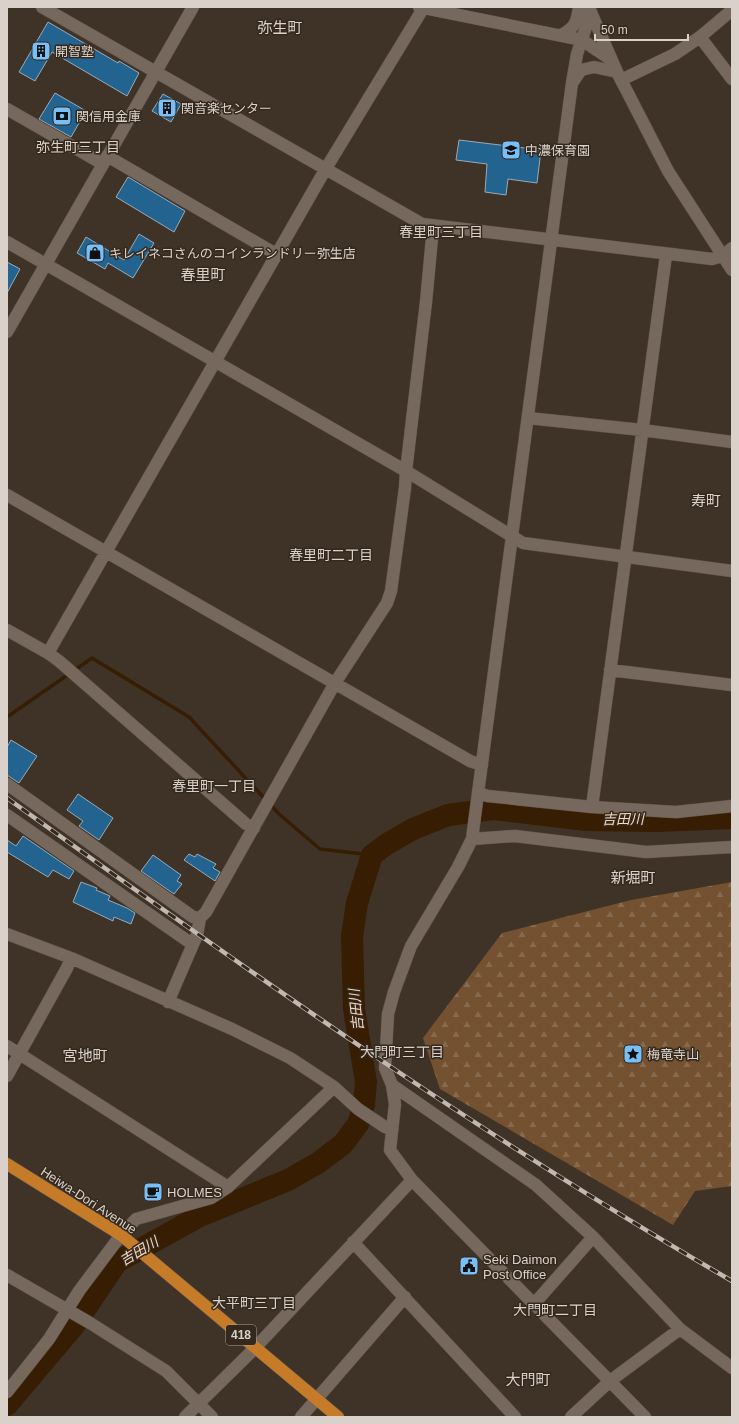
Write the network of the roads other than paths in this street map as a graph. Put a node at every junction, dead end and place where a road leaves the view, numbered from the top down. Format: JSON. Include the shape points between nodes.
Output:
{"nodes":[{"id":1,"x":42,"y":7,"type":"edge"},
{"id":2,"x":193,"y":7,"type":"edge"},
{"id":3,"x":579,"y":7,"type":"edge"},
{"id":4,"x":422,"y":8,"type":"edge"},
{"id":5,"x":590,"y":10,"type":"edge"},
{"id":6,"x":732,"y":10,"type":"edge"},
{"id":7,"x":561,"y":35,"type":"junction"},
{"id":8,"x":700,"y":37,"type":"junction"},
{"id":9,"x":582,"y":40,"type":"junction"},
{"id":10,"x":576,"y":54,"type":"junction"},
{"id":11,"x":611,"y":60,"type":"junction"},
{"id":12,"x":156,"y":72,"type":"junction"},
{"id":13,"x":619,"y":76,"type":"junction"},
{"id":14,"x":732,"y":79,"type":"edge"},
{"id":15,"x":572,"y":83,"type":"junction"},
{"id":16,"x":7,"y":109,"type":"edge"},
{"id":17,"x":105,"y":160,"type":"junction"},
{"id":18,"x":325,"y":170,"type":"junction"},
{"id":19,"x":434,"y":227,"type":"junction"},
{"id":20,"x":550,"y":240,"type":"junction"},
{"id":21,"x":7,"y":242,"type":"edge"},
{"id":22,"x":727,"y":252,"type":"edge"},
{"id":23,"x":276,"y":254,"type":"junction"},
{"id":24,"x":666,"y":255,"type":"junction"},
{"id":25,"x":47,"y":264,"type":"junction"},
{"id":26,"x":732,"y":270,"type":"edge"},
{"id":27,"x":7,"y":332,"type":"edge"},
{"id":28,"x":215,"y":361,"type":"junction"},
{"id":29,"x":528,"y":418,"type":"junction"},
{"id":30,"x":642,"y":430,"type":"junction"},
{"id":31,"x":732,"y":442,"type":"edge"},
{"id":32,"x":406,"y":471,"type":"junction"},
{"id":33,"x":7,"y":495,"type":"edge"},
{"id":34,"x":512,"y":537,"type":"junction"},
{"id":35,"x":106,"y":552,"type":"junction"},
{"id":36,"x":626,"y":556,"type":"junction"},
{"id":37,"x":732,"y":571,"type":"edge"},
{"id":38,"x":7,"y":630,"type":"edge"},
{"id":39,"x":48,"y":653,"type":"junction"},
{"id":40,"x":610,"y":670,"type":"junction"},
{"id":41,"x":334,"y":683,"type":"junction"},
{"id":42,"x":732,"y":685,"type":"edge"},
{"id":43,"x":482,"y":766,"type":"junction"},
{"id":44,"x":7,"y":784,"type":"edge"},
{"id":45,"x":477,"y":799,"type":"junction"},
{"id":46,"x":732,"y":806,"type":"edge"},
{"id":47,"x":592,"y":807,"type":"junction"},
{"id":48,"x":7,"y":815,"type":"edge"},
{"id":49,"x":254,"y":828,"type":"junction"},
{"id":50,"x":473,"y":835,"type":"junction"},
{"id":51,"x":732,"y":846,"type":"edge"},
{"id":52,"x":200,"y":918,"type":"junction"},
{"id":53,"x":7,"y":934,"type":"edge"},
{"id":54,"x":192,"y":944,"type":"junction"},
{"id":55,"x":70,"y":958,"type":"junction"},
{"id":56,"x":168,"y":1002,"type":"junction"},
{"id":57,"x":7,"y":1046,"type":"edge"},
{"id":58,"x":20,"y":1054,"type":"junction"},
{"id":59,"x":7,"y":1076,"type":"edge"},
{"id":60,"x":392,"y":1085,"type":"junction"},
{"id":61,"x":334,"y":1087,"type":"junction"},
{"id":62,"x":388,"y":1128,"type":"junction"},
{"id":63,"x":7,"y":1164,"type":"edge"},
{"id":64,"x":412,"y":1180,"type":"junction"},
{"id":65,"x":228,"y":1187,"type":"junction"},
{"id":66,"x":593,"y":1237,"type":"junction"},
{"id":67,"x":125,"y":1239,"type":"junction"},
{"id":68,"x":353,"y":1242,"type":"junction"},
{"id":69,"x":7,"y":1275,"type":"edge"},
{"id":70,"x":405,"y":1297,"type":"junction"},
{"id":71,"x":534,"y":1304,"type":"junction"},
{"id":72,"x":68,"y":1310,"type":"junction"},
{"id":73,"x":680,"y":1329,"type":"junction"},
{"id":74,"x":255,"y":1348,"type":"junction"},
{"id":75,"x":732,"y":1368,"type":"edge"},
{"id":76,"x":11,"y":1379,"type":"edge"},
{"id":77,"x":610,"y":1381,"type":"junction"},
{"id":78,"x":7,"y":1392,"type":"edge"},
{"id":79,"x":316,"y":1399,"type":"junction"},
{"id":80,"x":198,"y":1404,"type":"junction"},
{"id":81,"x":185,"y":1417,"type":"edge"},
{"id":82,"x":212,"y":1417,"type":"edge"},
{"id":83,"x":301,"y":1417,"type":"edge"},
{"id":84,"x":338,"y":1417,"type":"edge"},
{"id":85,"x":516,"y":1417,"type":"edge"},
{"id":86,"x":571,"y":1417,"type":"edge"},
{"id":87,"x":645,"y":1417,"type":"edge"}],
"edges":[{"from":1,"to":12,"type":"street"},
{"from":2,"to":12,"type":"street"},
{"from":3,"to":7,"type":"street","via":[[578,18],[572,30]]},
{"from":4,"to":7,"type":"street"},
{"from":4,"to":18,"type":"street"},
{"from":5,"to":9,"type":"street"},
{"from":5,"to":11,"type":"street"},
{"from":6,"to":8,"type":"street"},
{"from":7,"to":9,"type":"street"},
{"from":7,"to":10,"type":"street","via":[[574,47]]},
{"from":8,"to":13,"type":"street","via":[[675,54]]},
{"from":8,"to":14,"type":"street"},
{"from":9,"to":10,"type":"street"},
{"from":9,"to":11,"type":"street"},
{"from":10,"to":15,"type":"street"},
{"from":11,"to":13,"type":"street"},
{"from":12,"to":17,"type":"street"},
{"from":12,"to":18,"type":"street"},
{"from":13,"to":15,"type":"street","via":[[594,66],[581,70]]},
{"from":13,"to":22,"type":"street","via":[[668,171]]},
{"from":15,"to":20,"type":"street"},
{"from":16,"to":17,"type":"street"},
{"from":17,"to":23,"type":"street"},
{"from":17,"to":25,"type":"street"},
{"from":18,"to":19,"type":"street","via":[[422,224]]},
{"from":18,"to":23,"type":"street"},
{"from":19,"to":20,"type":"street"},
{"from":19,"to":32,"type":"street"},
{"from":20,"to":24,"type":"street"},
{"from":20,"to":29,"type":"street"},
{"from":21,"to":25,"type":"street"},
{"from":22,"to":24,"type":"street","via":[[712,259]]},
{"from":22,"to":26,"type":"street"},
{"from":23,"to":28,"type":"street"},
{"from":24,"to":30,"type":"street"},
{"from":25,"to":27,"type":"street"},
{"from":25,"to":28,"type":"street"},
{"from":28,"to":32,"type":"street"},
{"from":28,"to":35,"type":"street"},
{"from":29,"to":30,"type":"street"},
{"from":29,"to":34,"type":"street"},
{"from":30,"to":31,"type":"street"},
{"from":30,"to":36,"type":"street"},
{"from":32,"to":34,"type":"street"},
{"from":32,"to":41,"type":"street","via":[[391,591],[387,603]]},
{"from":33,"to":35,"type":"street"},
{"from":34,"to":36,"type":"street","via":[[523,543]]},
{"from":34,"to":43,"type":"street"},
{"from":35,"to":39,"type":"street"},
{"from":35,"to":41,"type":"street"},
{"from":36,"to":37,"type":"street"},
{"from":36,"to":40,"type":"street"},
{"from":38,"to":39,"type":"street"},
{"from":39,"to":49,"type":"street","via":[[246,824]]},
{"from":40,"to":42,"type":"street"},
{"from":40,"to":47,"type":"street"},
{"from":41,"to":43,"type":"street"},
{"from":41,"to":49,"type":"street"},
{"from":43,"to":45,"type":"street"},
{"from":44,"to":52,"type":"street","via":[[193,917]]},
{"from":45,"to":47,"type":"street","via":[[488,796]]},
{"from":45,"to":50,"type":"street"},
{"from":46,"to":47,"type":"street","via":[[676,812]]},
{"from":48,"to":54,"type":"street"},
{"from":49,"to":52,"type":"street","via":[[206,912]]},
{"from":50,"to":51,"type":"street","via":[[515,836],[646,852]]},
{"from":50,"to":60,"type":"street","via":[[458,867],[411,946],[394,992],[388,1014],[385,1064]]},
{"from":52,"to":54,"type":"street","via":[[197,935]]},
{"from":53,"to":55,"type":"street"},
{"from":54,"to":56,"type":"street"},
{"from":55,"to":56,"type":"street"},
{"from":55,"to":58,"type":"street"},
{"from":56,"to":61,"type":"street","via":[[232,1028],[290,1058]]},
{"from":57,"to":58,"type":"street"},
{"from":58,"to":59,"type":"street"},
{"from":58,"to":65,"type":"street"},
{"from":60,"to":62,"type":"street","via":[[395,1104]]},
{"from":60,"to":66,"type":"street","via":[[536,1185]]},
{"from":61,"to":62,"type":"street","via":[[358,1109]]},
{"from":61,"to":65,"type":"street"},
{"from":62,"to":64,"type":"street","via":[[390,1150]]},
{"from":63,"to":67,"type":"highway","name":"Heiwa-Dori Avenue","number":"418"},
{"from":64,"to":68,"type":"street"},
{"from":64,"to":71,"type":"street"},
{"from":65,"to":67,"type":"street","via":[[211,1198],[136,1219]]},
{"from":66,"to":71,"type":"street"},
{"from":66,"to":73,"type":"street"},
{"from":67,"to":72,"type":"street"},
{"from":67,"to":74,"type":"highway","name":"Heiwa-Dori Avenue","number":"418"},
{"from":68,"to":70,"type":"street"},
{"from":68,"to":74,"type":"street"},
{"from":69,"to":72,"type":"street"},
{"from":70,"to":79,"type":"street"},
{"from":70,"to":85,"type":"street"},
{"from":71,"to":77,"type":"street"},
{"from":72,"to":76,"type":"street","via":[[48,1339]]},
{"from":72,"to":80,"type":"street","via":[[166,1371]]},
{"from":73,"to":75,"type":"street"},
{"from":73,"to":77,"type":"street"},
{"from":74,"to":79,"type":"highway","name":"Heiwa-Dori Avenue","number":"418"},
{"from":74,"to":80,"type":"street"},
{"from":76,"to":78,"type":"street"},
{"from":77,"to":86,"type":"street"},
{"from":77,"to":87,"type":"street"},
{"from":79,"to":83,"type":"street"},
{"from":79,"to":84,"type":"highway","name":"Heiwa-Dori Avenue","number":"418"},
{"from":80,"to":81,"type":"street"},
{"from":80,"to":82,"type":"street"}]}
